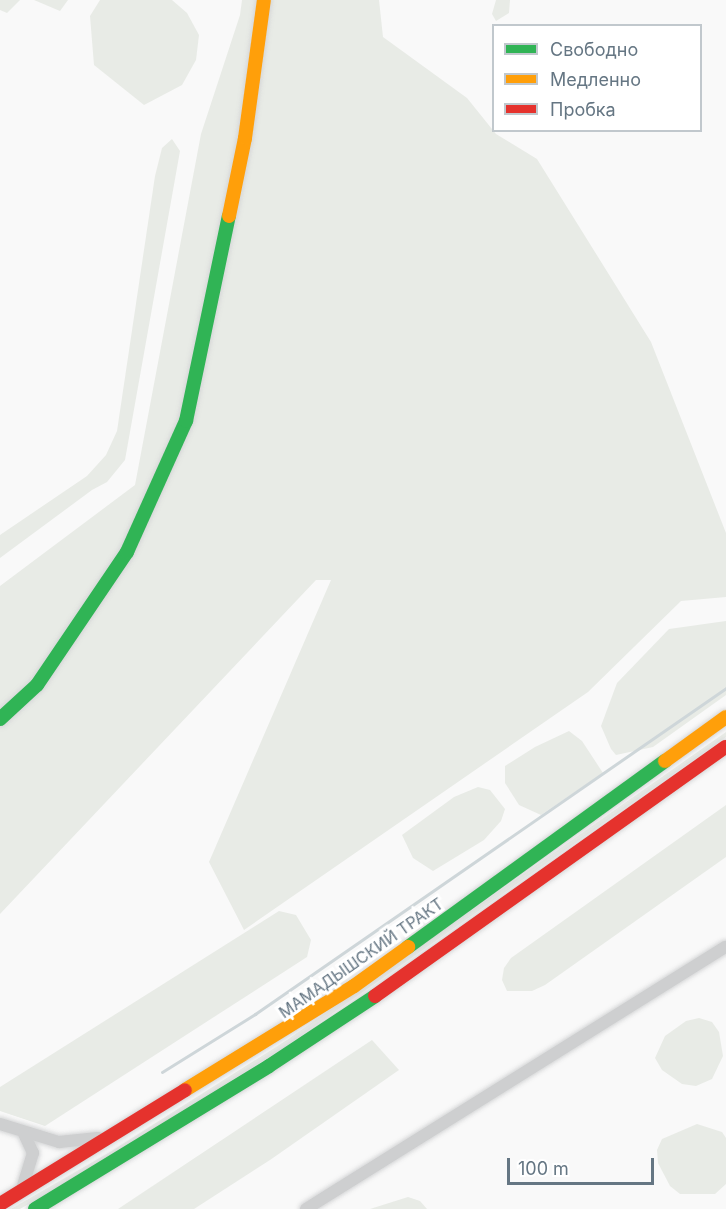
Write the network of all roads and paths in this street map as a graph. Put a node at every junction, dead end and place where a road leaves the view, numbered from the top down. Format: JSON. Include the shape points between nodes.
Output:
{"nodes":[{"id":1,"x":264,"y":0,"type":"edge"},
{"id":2,"x":726,"y":717,"type":"edge"},
{"id":3,"x":0,"y":718,"type":"edge"},
{"id":4,"x":726,"y":747,"type":"edge"},
{"id":5,"x":726,"y":947,"type":"edge"},
{"id":6,"x":0,"y":1124,"type":"edge"},
{"id":7,"x":24,"y":1134,"type":"junction"},
{"id":8,"x":117,"y":1135,"type":"junction"},
{"id":9,"x":71,"y":1189,"type":"junction"},
{"id":10,"x":20,"y":1193,"type":"junction"},
{"id":11,"x":0,"y":1204,"type":"edge"},
{"id":12,"x":36,"y":1209,"type":"edge"},
{"id":13,"x":51,"y":1209,"type":"edge"},
{"id":14,"x":306,"y":1209,"type":"edge"}],
"edges":[{"from":1,"to":3,"type":"main road","via":[[245,138],[186,421],[127,552],[36,685]]},
{"from":2,"to":8,"type":"main road","name":"МАМАДЫШСКИЙ ТРАКТ","via":[[354,986]]},
{"from":4,"to":9,"type":"main road","via":[[397,981]]},
{"from":5,"to":14,"type":"street"},
{"from":6,"to":7,"type":"street"},
{"from":7,"to":8,"type":"street","via":[[59,1142]]},
{"from":7,"to":10,"type":"street","via":[[33,1153]]},
{"from":8,"to":10,"type":"main road","name":"МАМАДЫШСКИЙ ТРАКТ"},
{"from":9,"to":12,"type":"main road"},
{"from":9,"to":13,"type":"street"},
{"from":10,"to":11,"type":"main road","name":"МАМАДЫШСКИЙ ТРАКТ"}]}
